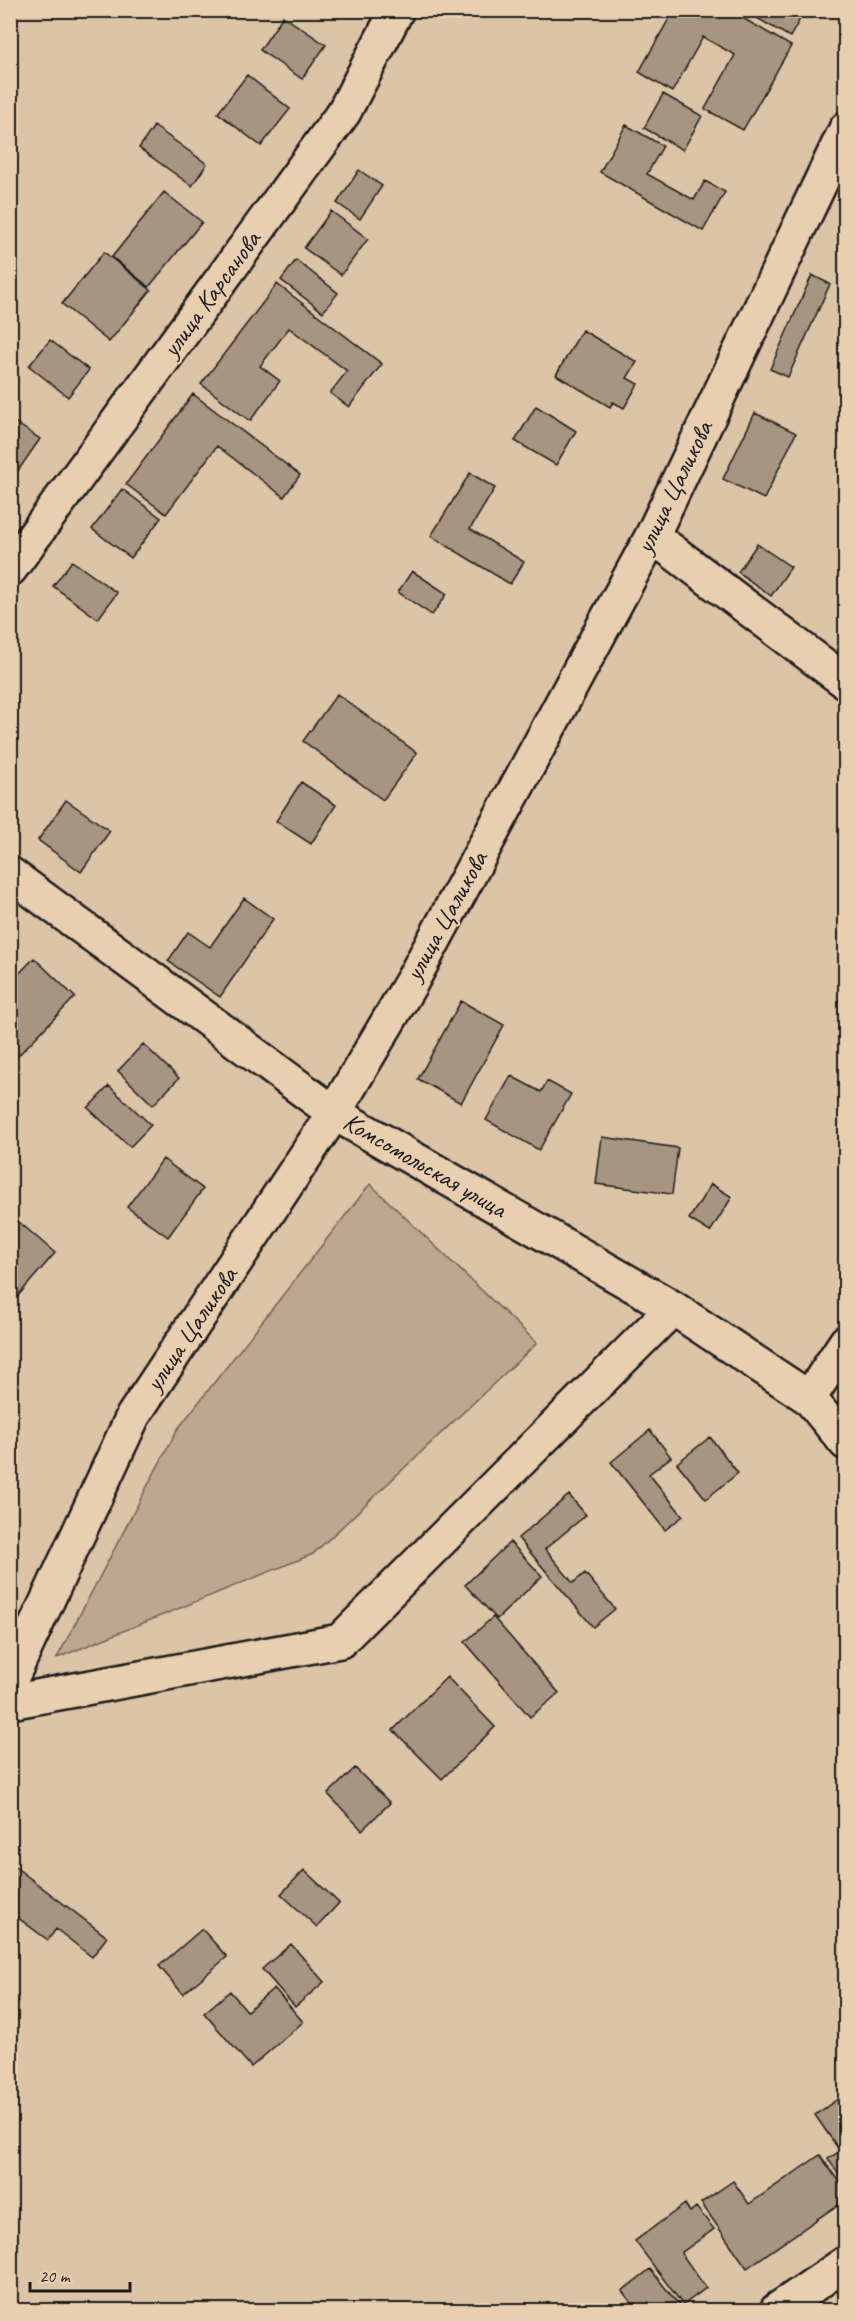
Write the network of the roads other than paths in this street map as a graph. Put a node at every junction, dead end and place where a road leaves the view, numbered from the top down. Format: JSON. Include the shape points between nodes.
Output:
{"nodes":[{"id":1,"x":397,"y":10,"type":"edge"},
{"id":2,"x":846,"y":129,"type":"edge"},
{"id":3,"x":652,"y":536,"type":"junction"},
{"id":4,"x":10,"y":570,"type":"edge"},
{"id":5,"x":846,"y":681,"type":"edge"},
{"id":6,"x":10,"y":874,"type":"edge"},
{"id":7,"x":334,"y":1113,"type":"junction"},
{"id":8,"x":673,"y":1308,"type":"junction"},
{"id":9,"x":846,"y":1342,"type":"edge"},
{"id":10,"x":809,"y":1398,"type":"junction"},
{"id":11,"x":846,"y":1443,"type":"edge"},
{"id":12,"x":10,"y":1681,"type":"edge"},
{"id":13,"x":10,"y":1702,"type":"edge"},
{"id":14,"x":846,"y":2263,"type":"edge"},
{"id":15,"x":777,"y":2310,"type":"edge"}],
"edges":[{"from":1,"to":4,"type":"street","name":"улица Карсанова","via":[[344,112]]},
{"from":2,"to":3,"type":"street","name":"улица Цаликова"},
{"from":3,"to":5,"type":"street"},
{"from":3,"to":7,"type":"street","name":"улица Цаликова","via":[[411,981]]},
{"from":6,"to":7,"type":"street","name":"Комсомольская улица"},
{"from":7,"to":8,"type":"street","name":"Комсомольская улица"},
{"from":7,"to":12,"type":"street","name":"улица Цаликова","via":[[133,1416]]},
{"from":8,"to":10,"type":"street","name":"Комсомольская улица"},
{"from":8,"to":13,"type":"street","via":[[340,1641]]},
{"from":9,"to":10,"type":"street"},
{"from":10,"to":11,"type":"street","name":"Комсомольская улица"},
{"from":14,"to":15,"type":"street"}]}
